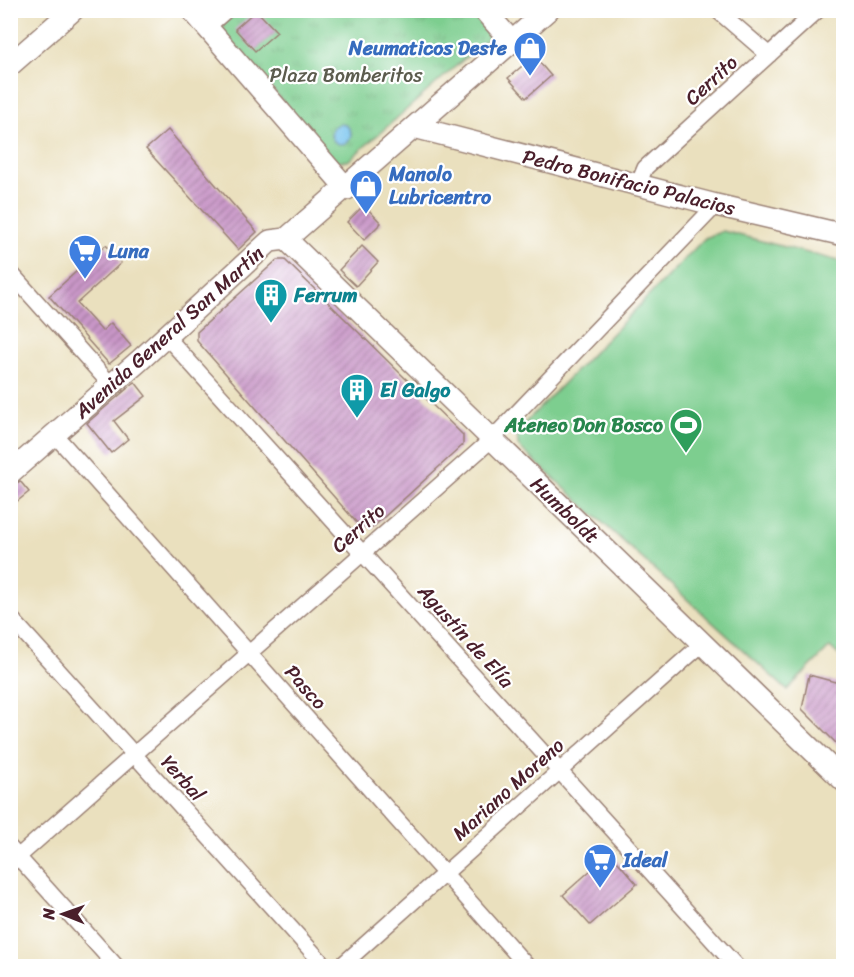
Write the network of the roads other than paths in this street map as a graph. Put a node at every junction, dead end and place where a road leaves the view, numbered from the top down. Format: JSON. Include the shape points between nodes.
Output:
{"nodes":[{"id":1,"x":73,"y":10,"type":"edge"},
{"id":2,"x":222,"y":10,"type":"edge"},
{"id":3,"x":484,"y":10,"type":"edge"},
{"id":4,"x":548,"y":10,"type":"edge"},
{"id":5,"x":717,"y":10,"type":"edge"},
{"id":6,"x":818,"y":10,"type":"edge"},
{"id":7,"x":198,"y":18,"type":"edge"},
{"id":8,"x":512,"y":42,"type":"junction"},
{"id":9,"x":769,"y":55,"type":"junction"},
{"id":10,"x":10,"y":65,"type":"edge"},
{"id":11,"x":414,"y":127,"type":"junction"},
{"id":12,"x":638,"y":185,"type":"junction"},
{"id":13,"x":347,"y":189,"type":"junction"},
{"id":14,"x":716,"y":205,"type":"junction"},
{"id":15,"x":842,"y":233,"type":"edge"},
{"id":16,"x":286,"y":239,"type":"junction"},
{"id":17,"x":10,"y":272,"type":"edge"},
{"id":18,"x":165,"y":335,"type":"junction"},
{"id":19,"x":111,"y":385,"type":"junction"},
{"id":20,"x":55,"y":435,"type":"junction"},
{"id":21,"x":491,"y":440,"type":"junction"},
{"id":22,"x":10,"y":473,"type":"edge"},
{"id":23,"x":363,"y":553,"type":"junction"},
{"id":24,"x":10,"y":617,"type":"edge"},
{"id":25,"x":703,"y":643,"type":"junction"},
{"id":26,"x":248,"y":653,"type":"junction"},
{"id":27,"x":134,"y":755,"type":"junction"},
{"id":28,"x":560,"y":771,"type":"junction"},
{"id":29,"x":843,"y":781,"type":"edge"},
{"id":30,"x":13,"y":857,"type":"edge"},
{"id":31,"x":443,"y":875,"type":"junction"},
{"id":32,"x":116,"y":966,"type":"edge"},
{"id":33,"x":325,"y":966,"type":"edge"},
{"id":34,"x":340,"y":966,"type":"edge"},
{"id":35,"x":526,"y":966,"type":"edge"},
{"id":36,"x":735,"y":966,"type":"edge"}],
"edges":[{"from":1,"to":10,"type":"street"},
{"from":2,"to":7,"type":"street"},
{"from":3,"to":8,"type":"street"},
{"from":4,"to":8,"type":"street","name":"Avenida General San Martín"},
{"from":5,"to":9,"type":"street"},
{"from":6,"to":9,"type":"street","name":"Cerrito"},
{"from":7,"to":13,"type":"street"},
{"from":8,"to":11,"type":"street","name":"Avenida General San Martín"},
{"from":9,"to":12,"type":"street","name":"Cerrito","via":[[645,168]]},
{"from":11,"to":12,"type":"street","name":"Pedro Bonifacio Palacios"},
{"from":11,"to":13,"type":"street","name":"Avenida General San Martín"},
{"from":12,"to":14,"type":"street","name":"Pedro Bonifacio Palacios"},
{"from":13,"to":16,"type":"street","name":"Avenida General San Martín"},
{"from":14,"to":15,"type":"street","name":"Pedro Bonifacio Palacios"},
{"from":14,"to":21,"type":"street","name":"Cerrito"},
{"from":16,"to":18,"type":"street","name":"Avenida General San Martín","via":[[270,241]]},
{"from":16,"to":21,"type":"street","name":"Humboldt"},
{"from":17,"to":19,"type":"street"},
{"from":18,"to":19,"type":"street","name":"Avenida General San Martín"},
{"from":18,"to":23,"type":"street","name":"Agustín de Elía"},
{"from":19,"to":20,"type":"street","name":"Avenida General San Martín"},
{"from":20,"to":22,"type":"street","name":"Avenida General San Martín"},
{"from":20,"to":26,"type":"street","name":"Pasco"},
{"from":21,"to":23,"type":"street","name":"Cerrito"},
{"from":21,"to":25,"type":"street","name":"Humboldt"},
{"from":23,"to":26,"type":"street","name":"Cerrito"},
{"from":23,"to":28,"type":"street","name":"Agustín de Elía"},
{"from":24,"to":27,"type":"street","name":"Yerbal"},
{"from":25,"to":28,"type":"street","name":"Mariano Moreno"},
{"from":25,"to":29,"type":"street","name":"Humboldt"},
{"from":26,"to":27,"type":"street","name":"Cerrito"},
{"from":26,"to":31,"type":"street","name":"Pasco"},
{"from":27,"to":30,"type":"street","name":"Cerrito"},
{"from":27,"to":33,"type":"street","name":"Yerbal"},
{"from":28,"to":31,"type":"street","name":"Mariano Moreno"},
{"from":28,"to":36,"type":"street","name":"Agustín de Elía"},
{"from":30,"to":32,"type":"street"},
{"from":31,"to":34,"type":"street","name":"Mariano Moreno"},
{"from":31,"to":35,"type":"street","name":"Pasco"}]}
